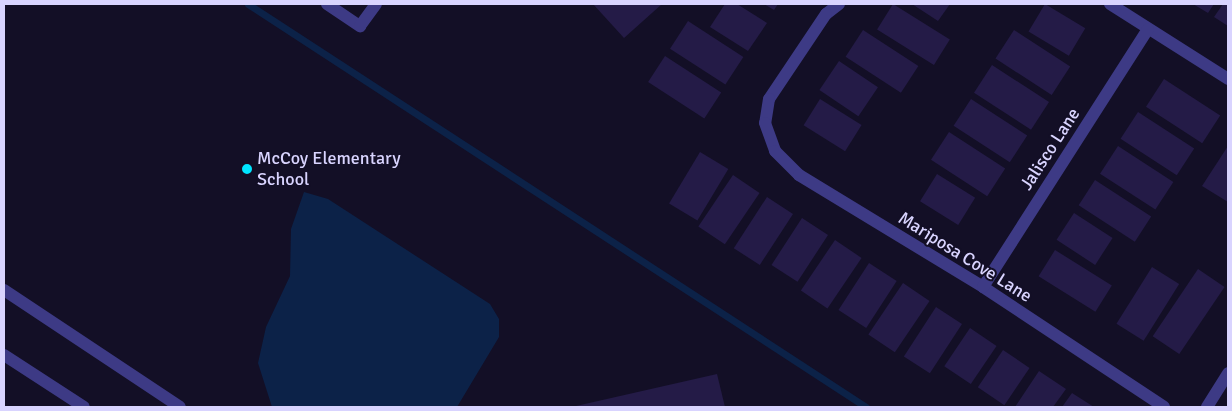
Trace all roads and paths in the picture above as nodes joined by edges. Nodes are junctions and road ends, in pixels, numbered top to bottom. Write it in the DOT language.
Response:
graph roads {
  1 [pos="328,4"];
  2 [pos="376,4"];
  3 [pos="838,4"];
  4 [pos="1110,4"];
  5 [pos="1148,29"];
  6 [pos="1228,79"];
  7 [pos="983,287"];
  8 [pos="4,290"];
  9 [pos="4,355"];
  10 [pos="1228,373"];
  11 [pos="84,407"];
  12 [pos="180,407"];
  13 [pos="1164,407"];
  14 [pos="1206,407"];
  1 -- 2 [label="street"];
  3 -- 7 [label="street, Mariposa Cove Lane"];
  4 -- 5 [label="street"];
  5 -- 6 [label="street"];
  5 -- 7 [label="street, Jalisco Lane"];
  7 -- 13 [label="street, Mariposa Cove Lane"];
  8 -- 12 [label="street"];
  9 -- 11 [label="street"];
  10 -- 14 [label="street"];
}
